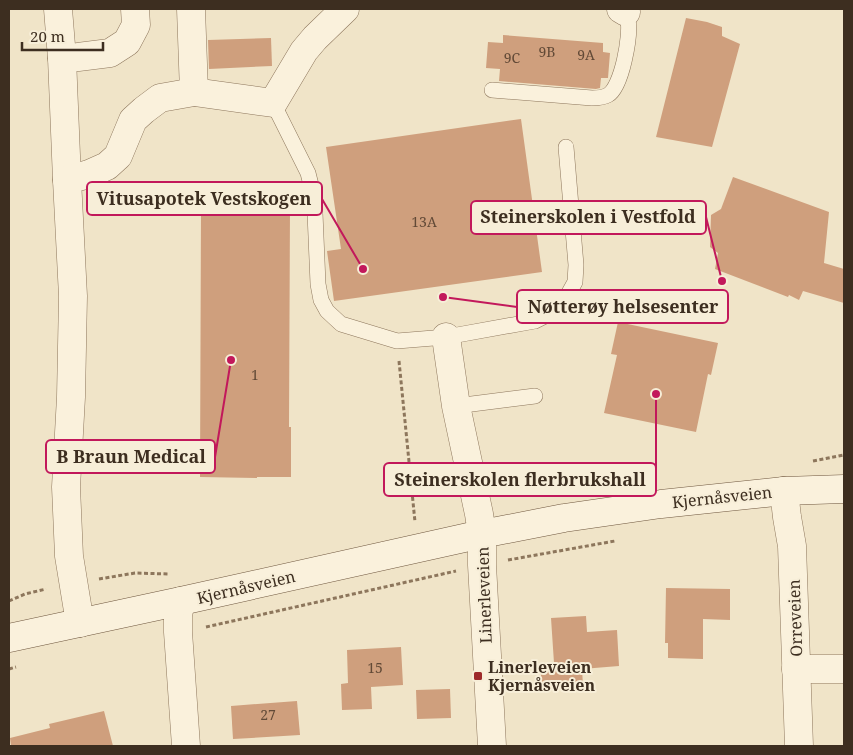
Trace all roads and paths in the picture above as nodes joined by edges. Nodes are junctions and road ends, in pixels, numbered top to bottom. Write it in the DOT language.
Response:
graph roads {
  1 [pos="58,9"];
  2 [pos="135,9"];
  3 [pos="191,9"];
  4 [pos="345,9"];
  5 [pos="623,11"];
  6 [pos="62,58"];
  7 [pos="492,90"];
  8 [pos="194,92"];
  9 [pos="272,103"];
  10 [pos="566,148"];
  11 [pos="67,180"];
  12 [pos="446,337"];
  13 [pos="397,341"];
  14 [pos="535,396"];
  15 [pos="456,406"];
  16 [pos="844,489"];
  17 [pos="784,491"];
  18 [pos="415,527"];
  19 [pos="482,534"];
  20 [pos="615,541"];
  21 [pos="482,565"];
  22 [pos="50,588"];
  23 [pos="9,600"];
  24 [pos="181,601"];
  25 [pos="80,623"];
  26 [pos="178,632"];
  27 [pos="9,638"];
  28 [pos="796,669"];
  29 [pos="844,669"];
  30 [pos="186,746"];
  31 [pos="492,746"];
  32 [pos="799,746"];
  1 -- 6 [label="street"];
  2 -- 6 [label="street"];
  3 -- 8 [label="street"];
  4 -- 9 [label="street"];
  5 -- 7 [label="lane"];
  6 -- 11 [label="street"];
  8 -- 9 [label="street"];
  8 -- 11 [label="street"];
  9 -- 13 [label="lane"];
  10 -- 12 [label="lane"];
  11 -- 25 [label="street"];
  12 -- 13 [label="lane"];
  12 -- 15 [label="street"];
  13 -- 18 [label="path"];
  14 -- 15 [label="lane"];
  15 -- 19 [label="street"];
  16 -- 17 [label="street, Kjernåsveien"];
  17 -- 19 [label="street, Kjernåsveien"];
  17 -- 28 [label="street, Orreveien"];
  19 -- 21 [label="street, Linerleveien"];
  19 -- 24 [label="street, Kjernåsveien"];
  20 -- 21 [label="path"];
  21 -- 26 [label="path"];
  21 -- 31 [label="street, Linerleveien"];
  22 -- 23 [label="path"];
  24 -- 25 [label="street, Kjernåsveien"];
  24 -- 26 [label="street"];
  25 -- 27 [label="street, Kjernåsveien"];
  26 -- 30 [label="street"];
  28 -- 29 [label="street"];
  28 -- 32 [label="street, Orreveien"];
}
